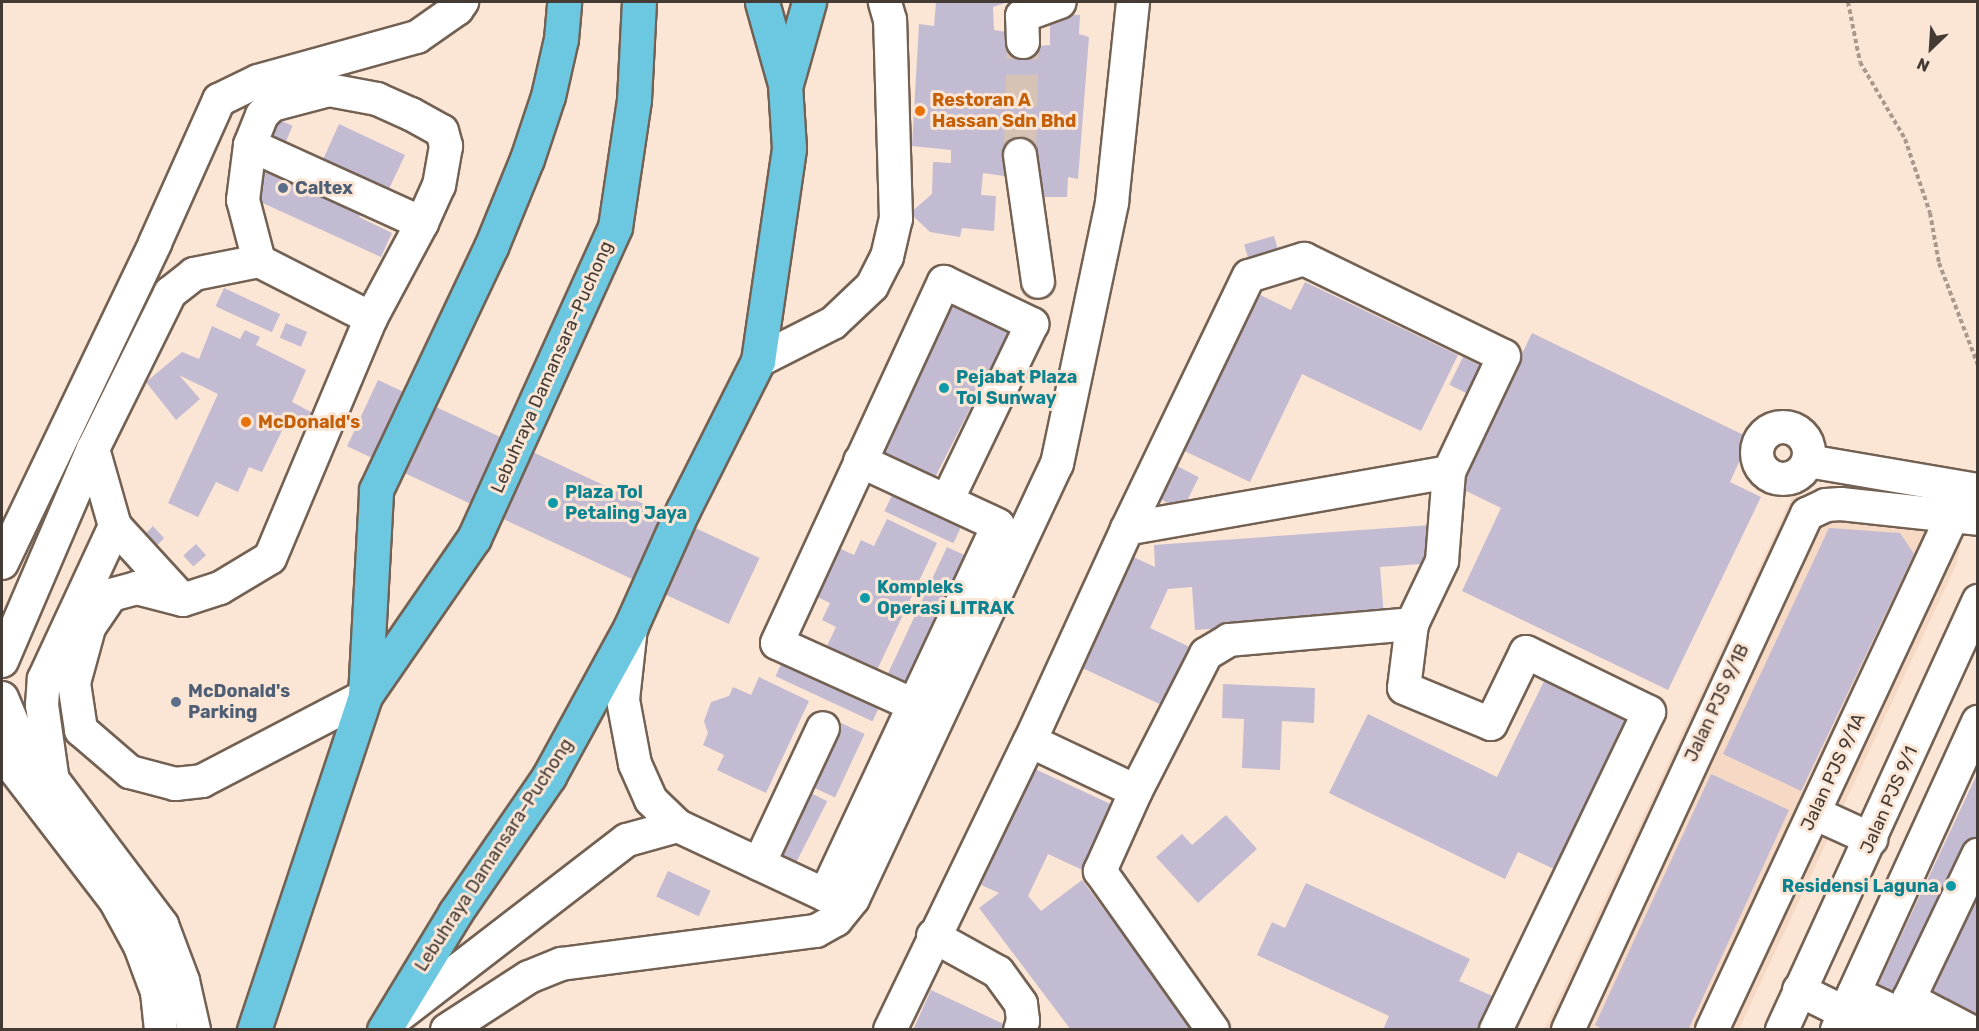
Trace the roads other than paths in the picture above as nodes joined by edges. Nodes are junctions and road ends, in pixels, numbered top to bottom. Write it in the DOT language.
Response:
graph roads {
  1 [pos="462,2"];
  2 [pos="564,2"];
  3 [pos="639,2"];
  4 [pos="762,2"];
  5 [pos="808,2"];
  6 [pos="1060,2"];
  7 [pos="1133,2"];
  8 [pos="892,8"];
  9 [pos="1023,42"];
  10 [pos="349,59"];
  11 [pos="785,84"];
  12 [pos="329,90"];
  13 [pos="250,145"];
  14 [pos="1020,155"];
  15 [pos="422,223"];
  16 [pos="259,261"];
  17 [pos="1038,282"];
  18 [pos="371,318"];
  19 [pos="758,361"];
  20 [pos="93,449"];
  21 [pos="860,461"];
  22 [pos="1808,461"];
  23 [pos="1449,472"];
  24 [pos="1977,490"];
  25 [pos="947,501"];
  26 [pos="1965,517"];
  27 [pos="115,526"];
  28 [pos="1126,529"];
  29 [pos="2,563"];
  30 [pos="183,600"];
  31 [pos="1977,601"];
  32 [pos="1412,624"];
  33 [pos="631,626"];
  34 [pos="2,661"];
  35 [pos="364,696"];
  36 [pos="2,698"];
  37 [pos="914,705"];
  38 [pos="1977,722"];
  39 [pos="823,728"];
  40 [pos="1030,741"];
  41 [pos="2,753"];
  42 [pos="53,779"];
  43 [pos="1136,790"];
  44 [pos="1814,813"];
  45 [pos="678,826"];
  46 [pos="1871,839"];
  47 [pos="1977,855"];
  48 [pos="759,864"];
  49 [pos="933,936"];
  50 [pos="1799,990"];
  51 [pos="1845,1011"];
  52 [pos="386,1027"];
  53 [pos="1790,1027"];
  54 [pos="161,1029"];
  55 [pos="194,1029"];
  56 [pos="254,1029"];
  57 [pos="447,1029"];
  58 [pos="890,1029"];
  59 [pos="1020,1029"];
  60 [pos="1213,1029"];
  61 [pos="1496,1029"];
  62 [pos="1568,1029"];
  63 [pos="1712,1029"];
  64 [pos="1880,1029"];
  65 [pos="1932,1029"];
  66 [pos="1968,1029"];
  1 -- 10 [label="street"];
  2 -- 35 [label="highway, Lebuhraya Damansara–Puchong"];
  3 -- 35 [label="highway, Lebuhraya Damansara–Puchong"];
  4 -- 11 [label="highway, Lebuhraya Damansara–Puchong"];
  5 -- 11 [label="highway"];
  6 -- 9 [label="street"];
  7 -- 57 [label="street"];
  8 -- 19 [label="street"];
  10 -- 12 [label="street"];
  10 -- 29 [label="street"];
  11 -- 19 [label="highway, Lebuhraya Damansara–Puchong"];
  12 -- 13 [label="street"];
  12 -- 15 [label="street"];
  13 -- 15 [label="street"];
  13 -- 16 [label="street"];
  14 -- 17 [label="street"];
  15 -- 18 [label="street"];
  16 -- 18 [label="street"];
  16 -- 20 [label="street"];
  18 -- 30 [label="street"];
  19 -- 33 [label="highway, Lebuhraya Damansara–Puchong"];
  20 -- 27 [label="street"];
  20 -- 34 [label="street"];
  21 -- 25 [label="street"];
  21 -- 25 [label="street"];
  21 -- 37 [label="street"];
  22 -- 24 [label="street"];
  23 -- 28 [label="street"];
  23 -- 28 [label="street"];
  23 -- 32 [label="street"];
  25 -- 37 [label="street"];
  26 -- 44 [label="street, Jalan PJS 9/1A"];
  26 -- 62 [label="street, Jalan PJS 9/1B"];
  27 -- 30 [label="street"];
  27 -- 42 [label="street"];
  28 -- 40 [label="street"];
  30 -- 35 [label="street"];
  31 -- 46 [label="street, Jalan PJS 9/1"];
  32 -- 43 [label="street"];
  32 -- 61 [label="street"];
  33 -- 45 [label="street"];
  33 -- 52 [label="highway, Lebuhraya Damansara–Puchong"];
  35 -- 56 [label="highway, Lebuhraya Damansara–Puchong"];
  36 -- 42 [label="street"];
  37 -- 48 [label="street"];
  38 -- 51 [label="street"];
  39 -- 48 [label="street"];
  40 -- 43 [label="street"];
  40 -- 49 [label="street"];
  41 -- 54 [label="street"];
  42 -- 55 [label="street"];
  43 -- 60 [label="street"];
  44 -- 46 [label="street"];
  44 -- 63 [label="street, Jalan PJS 9/1A"];
  45 -- 48 [label="street"];
  45 -- 52 [label="street"];
  46 -- 50 [label="street, Jalan PJS 9/1"];
  47 -- 66 [label="street"];
  49 -- 58 [label="street"];
  49 -- 59 [label="street"];
  50 -- 51 [label="street"];
  50 -- 53 [label="street, Jalan PJS 9/1"];
  51 -- 64 [label="street"];
  51 -- 65 [label="street"];
}
